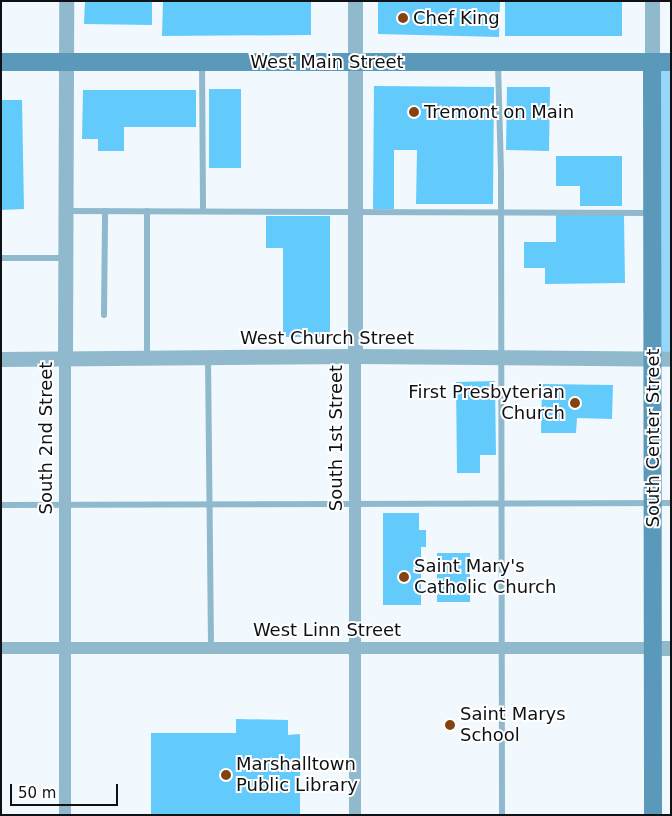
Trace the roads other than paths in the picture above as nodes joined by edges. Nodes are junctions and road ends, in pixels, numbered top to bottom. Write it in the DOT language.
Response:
graph roads {
  1 [pos="66,1"];
  2 [pos="355,1"];
  3 [pos="652,1"];
  4 [pos="1,62"];
  5 [pos="65,62"];
  6 [pos="202,62"];
  7 [pos="355,62"];
  8 [pos="498,62"];
  9 [pos="652,62"];
  10 [pos="671,62"];
  11 [pos="65,211"];
  12 [pos="105,211"];
  13 [pos="147,211"];
  14 [pos="203,211"];
  15 [pos="355,212"];
  16 [pos="501,212"];
  17 [pos="652,212"];
  18 [pos="1,258"];
  19 [pos="65,258"];
  20 [pos="104,315"];
  21 [pos="355,356"];
  22 [pos="147,357"];
  23 [pos="208,357"];
  24 [pos="65,358"];
  25 [pos="502,358"];
  26 [pos="1,359"];
  27 [pos="652,359"];
  28 [pos="671,359"];
  29 [pos="355,503"];
  30 [pos="502,503"];
  31 [pos="653,503"];
  32 [pos="671,503"];
  33 [pos="210,504"];
  34 [pos="1,505"];
  35 [pos="65,506"];
  36 [pos="1,648"];
  37 [pos="65,648"];
  38 [pos="211,648"];
  39 [pos="355,648"];
  40 [pos="501,648"];
  41 [pos="653,648"];
  42 [pos="671,648"];
  43 [pos="65,815"];
  44 [pos="355,815"];
  45 [pos="502,815"];
  46 [pos="653,815"];
  1 -- 5 [label="street, South 2nd Street"];
  2 -- 7 [label="street, South 1st Street"];
  3 -- 9 [label="street"];
  4 -- 5 [label="main road, West Main Street"];
  5 -- 6 [label="main road, West Main Street"];
  5 -- 11 [label="street, South 2nd Street"];
  6 -- 7 [label="main road, West Main Street"];
  6 -- 14 [label="lane"];
  7 -- 8 [label="main road, West Main Street"];
  7 -- 15 [label="street, South 1st Street"];
  8 -- 9 [label="main road, West Main Street"];
  8 -- 16 [label="lane"];
  9 -- 10 [label="main road, West Main Street"];
  9 -- 17 [label="main road, South Center Street"];
  11 -- 12 [label="lane"];
  11 -- 19 [label="street, South 2nd Street"];
  12 -- 13 [label="lane"];
  12 -- 20 [label="lane"];
  13 -- 14 [label="lane"];
  13 -- 22 [label="lane"];
  14 -- 15 [label="lane"];
  15 -- 16 [label="lane"];
  15 -- 21 [label="street, South 1st Street"];
  16 -- 17 [label="lane"];
  16 -- 25 [label="lane"];
  17 -- 27 [label="main road, South Center Street"];
  18 -- 19 [label="lane"];
  19 -- 24 [label="street, South 2nd Street"];
  21 -- 23 [label="street, West Church Street"];
  21 -- 25 [label="street, West Church Street"];
  21 -- 29 [label="street, South 1st Street"];
  22 -- 23 [label="street, West Church Street"];
  22 -- 24 [label="street, West Church Street"];
  23 -- 33 [label="lane"];
  24 -- 26 [label="street, West Church Street"];
  24 -- 35 [label="street, South 2nd Street"];
  25 -- 27 [label="street, West Church Street"];
  25 -- 30 [label="lane"];
  27 -- 28 [label="street, West Church Street"];
  27 -- 31 [label="main road, South Center Street"];
  29 -- 30 [label="lane"];
  29 -- 33 [label="lane"];
  29 -- 39 [label="street, South 1st Street"];
  30 -- 31 [label="lane"];
  30 -- 40 [label="lane"];
  31 -- 32 [label="lane"];
  31 -- 41 [label="main road, South Center Street"];
  33 -- 35 [label="lane"];
  33 -- 38 [label="lane"];
  34 -- 35 [label="lane"];
  35 -- 37 [label="street, South 2nd Street"];
  36 -- 37 [label="street, West Linn Street"];
  37 -- 38 [label="street, West Linn Street"];
  37 -- 43 [label="street, South 2nd Street"];
  38 -- 39 [label="street, West Linn Street"];
  39 -- 40 [label="street, West Linn Street"];
  39 -- 44 [label="street, South 1st Street"];
  40 -- 41 [label="street, West Linn Street"];
  40 -- 45 [label="lane"];
  41 -- 42 [label="street"];
  41 -- 46 [label="main road, South Center Street"];
}
